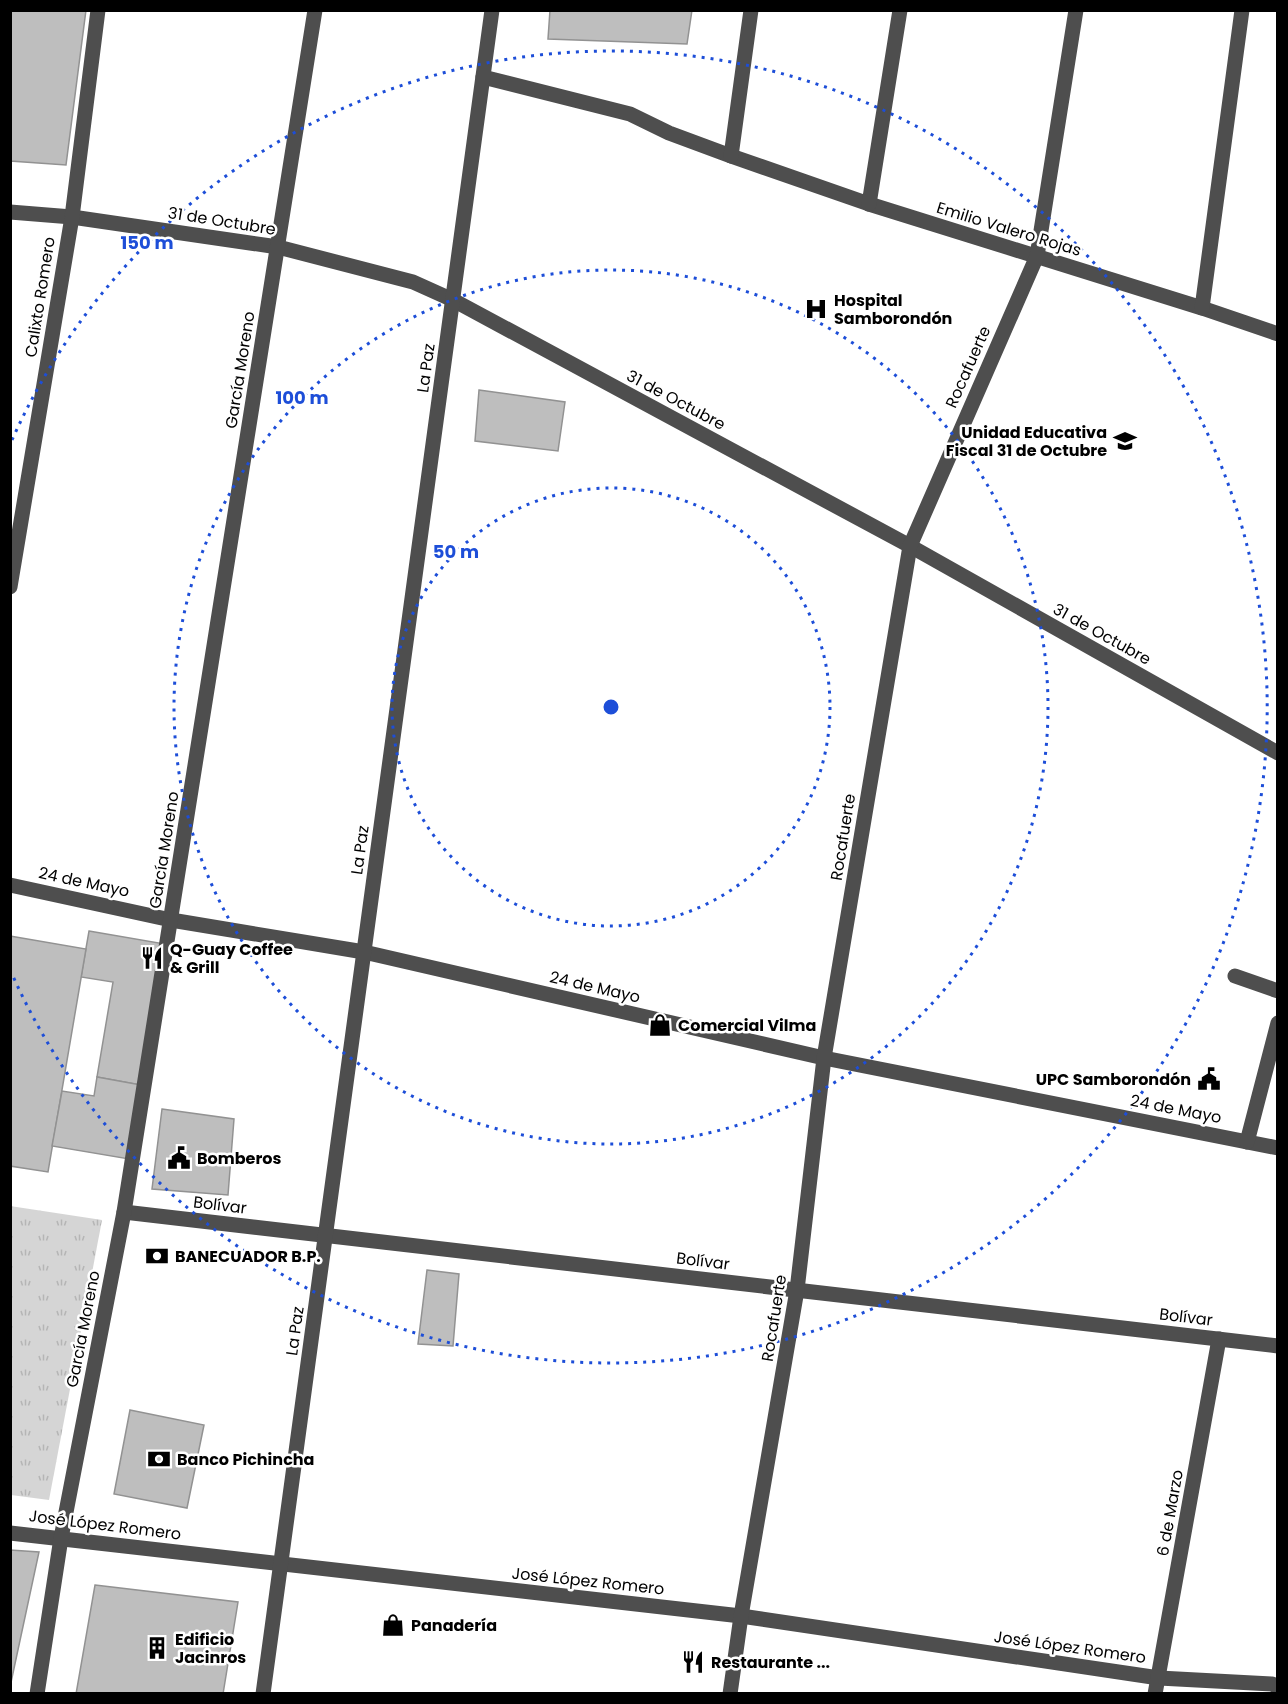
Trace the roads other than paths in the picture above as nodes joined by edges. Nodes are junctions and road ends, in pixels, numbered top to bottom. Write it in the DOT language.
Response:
graph roads {
  1 [pos="98,10"];
  2 [pos="315,10"];
  3 [pos="492,10"];
  4 [pos="751,10"];
  5 [pos="900,10"];
  6 [pos="1076,10"];
  7 [pos="1242,10"];
  8 [pos="483,77"];
  9 [pos="731,156"];
  10 [pos="869,204"];
  11 [pos="10,212"];
  12 [pos="72,217"];
  13 [pos="278,247"];
  14 [pos="1037,256"];
  15 [pos="453,300"];
  16 [pos="1203,308"];
  17 [pos="1278,334"];
  18 [pos="910,546"];
  19 [pos="10,587"];
  20 [pos="1278,753"];
  21 [pos="10,885"];
  22 [pos="171,920"];
  23 [pos="364,952"];
  24 [pos="1235,976"];
  25 [pos="1278,991"];
  26 [pos="1278,1023"];
  27 [pos="824,1058"];
  28 [pos="1247,1142"];
  29 [pos="1278,1148"];
  30 [pos="124,1212"];
  31 [pos="326,1236"];
  32 [pos="797,1290"];
  33 [pos="1219,1339"];
  34 [pos="1278,1346"];
  35 [pos="10,1533"];
  36 [pos="61,1538"];
  37 [pos="281,1564"];
  38 [pos="741,1616"];
  39 [pos="1276,1684"];
  40 [pos="1157,1686"];
  41 [pos="37,1694"];
  42 [pos="263,1694"];
  43 [pos="730,1694"];
  1 -- 12 [label="street, Calixto Romero"];
  2 -- 13 [label="street, García Moreno"];
  3 -- 8 [label="street, La Paz"];
  4 -- 9 [label="street"];
  5 -- 10 [label="street"];
  6 -- 14 [label="street, Rocafuerte"];
  7 -- 16 [label="street"];
  8 -- 9 [label="street, Emilio Valero Rojas"];
  8 -- 15 [label="street, La Paz"];
  9 -- 10 [label="street, Emilio Valero Rojas"];
  10 -- 14 [label="street, Emilio Valero Rojas"];
  11 -- 12 [label="street, 31 de Octubre"];
  12 -- 13 [label="street, 31 de Octubre"];
  12 -- 19 [label="street, Calixto Romero"];
  13 -- 15 [label="street, 31 de Octubre"];
  13 -- 22 [label="street, García Moreno"];
  14 -- 16 [label="street, Emilio Valero Rojas"];
  14 -- 18 [label="street, Rocafuerte"];
  15 -- 18 [label="street, 31 de Octubre"];
  15 -- 23 [label="street, La Paz"];
  16 -- 17 [label="street, Emilio Valero Rojas"];
  18 -- 20 [label="street, 31 de Octubre"];
  18 -- 27 [label="street, Rocafuerte"];
  21 -- 22 [label="street, 24 de Mayo"];
  22 -- 23 [label="street, 24 de Mayo"];
  22 -- 30 [label="street, García Moreno"];
  23 -- 27 [label="street, 24 de Mayo"];
  23 -- 31 [label="street, La Paz"];
  24 -- 25 [label="street"];
  26 -- 28 [label="street"];
  27 -- 28 [label="street, 24 de Mayo"];
  27 -- 32 [label="street, Rocafuerte"];
  28 -- 29 [label="street, 24 de Mayo"];
  30 -- 31 [label="street, Bolívar"];
  30 -- 36 [label="street, García Moreno"];
  31 -- 32 [label="street, Bolívar"];
  31 -- 37 [label="street, La Paz"];
  32 -- 33 [label="street, Bolívar"];
  32 -- 38 [label="street, Rocafuerte"];
  33 -- 34 [label="street, Bolívar"];
  33 -- 40 [label="street, 6 de Marzo"];
  35 -- 36 [label="street, José López Romero"];
  36 -- 37 [label="street, José López Romero"];
  36 -- 41 [label="street, García Moreno"];
  37 -- 38 [label="street, José López Romero"];
  37 -- 42 [label="street, La Paz"];
  38 -- 40 [label="street, José López Romero"];
  38 -- 43 [label="street, Rocafuerte"];
  39 -- 40 [label="street, José López Romero"];
}
